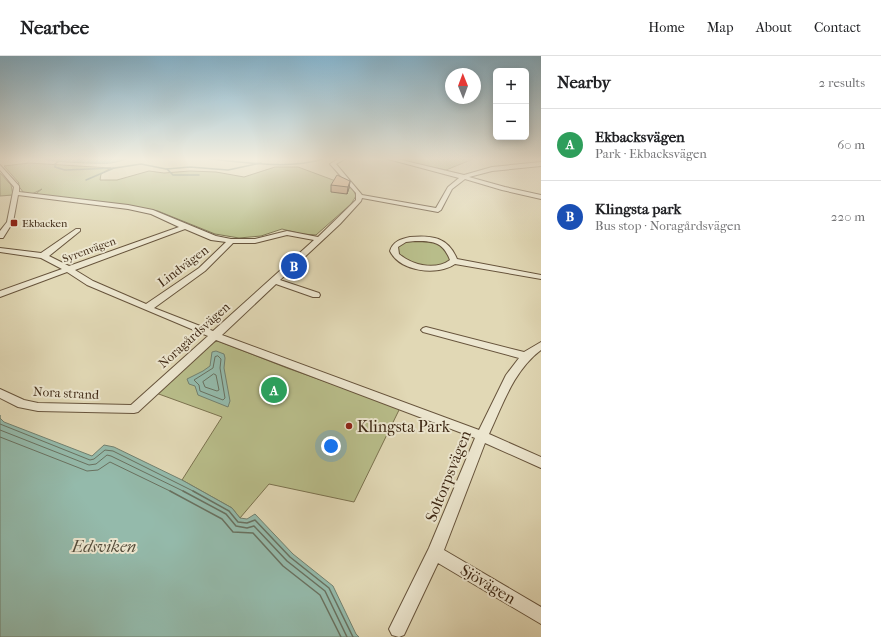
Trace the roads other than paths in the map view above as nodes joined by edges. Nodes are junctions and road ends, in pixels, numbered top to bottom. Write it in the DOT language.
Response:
graph roads {
  1 [pos="16,186"];
  2 [pos="352,186"];
  3 [pos="452,186"];
  4 [pos="495,186"];
  5 [pos="16,193"];
  6 [pos="360,196"];
  7 [pos="541,197"];
  8 [pos="185,227"];
  9 [pos="78,230"];
  10 [pos="0,236"];
  11 [pos="318,239"];
  12 [pos="231,242"];
  13 [pos="0,250"];
  14 [pos="43,256"];
  15 [pos="454,261"];
  16 [pos="68,269"];
  17 [pos="541,277"];
  18 [pos="274,281"];
  19 [pos="0,294"];
  20 [pos="316,295"];
  21 [pos="147,308"];
  22 [pos="426,330"];
  23 [pos="214,336"];
  24 [pos="541,345"];
  25 [pos="526,356"];
  26 [pos="0,393"];
  27 [pos="134,409"];
  28 [pos="482,436"];
  29 [pos="541,464"];
  30 [pos="435,552"];
  31 [pos="541,616"];
  32 [pos="398,630"];
  1 -- 5 [label="street"];
  2 -- 6 [label="street"];
  3 -- 6 [label="street"];
  4 -- 7 [label="street"];
  5 -- 8 [label="street"];
  5 -- 10 [label="street"];
  6 -- 11 [label="street, Noragårdsvägen"];
  8 -- 12 [label="street"];
  8 -- 16 [label="street, Syrenvägen"];
  9 -- 14 [label="street"];
  11 -- 12 [label="street"];
  11 -- 18 [label="street, Noragårdsvägen"];
  12 -- 21 [label="street, Lindvägen"];
  13 -- 14 [label="street"];
  14 -- 16 [label="street"];
  15 -- 15 [label="street"];
  15 -- 17 [label="street"];
  16 -- 19 [label="street, Syrenvägen"];
  16 -- 21 [label="street"];
  18 -- 20 [label="street"];
  18 -- 23 [label="street, Noragårdsvägen"];
  21 -- 23 [label="street"];
  22 -- 25 [label="street"];
  23 -- 27 [label="street, Noragårdsvägen"];
  23 -- 28 [label="street"];
  24 -- 25 [label="street, Soltorpsvägen"];
  25 -- 28 [label="street, Soltorpsvägen"];
  26 -- 27 [label="street, Nora strand"];
  28 -- 29 [label="street"];
  28 -- 30 [label="street, Soltorpsvägen"];
  30 -- 31 [label="street, Sjövägen"];
  30 -- 32 [label="street, Soltorpsvägen"];
}
